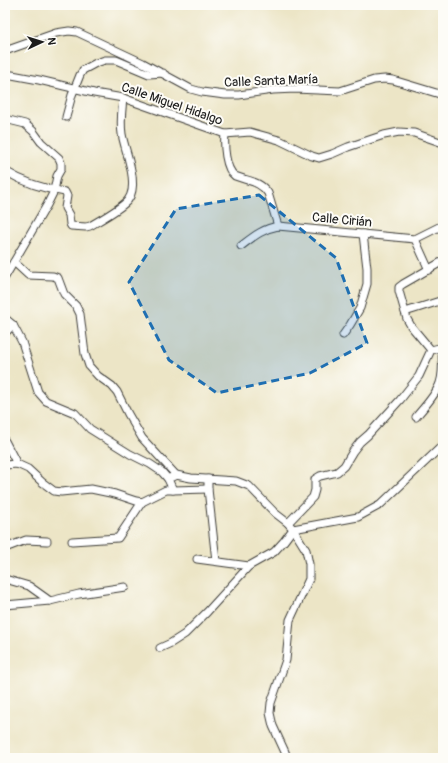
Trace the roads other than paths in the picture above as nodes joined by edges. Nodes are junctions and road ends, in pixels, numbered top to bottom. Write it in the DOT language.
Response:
graph roads {
  1 [pos="5,51"];
  2 [pos="163,74"];
  3 [pos="5,75"];
  4 [pos="75,88"];
  5 [pos="443,95"];
  6 [pos="123,98"];
  7 [pos="66,117"];
  8 [pos="5,119"];
  9 [pos="225,134"];
  10 [pos="443,143"];
  11 [pos="5,171"];
  12 [pos="54,191"];
  13 [pos="443,225"];
  14 [pos="278,226"];
  15 [pos="363,234"];
  16 [pos="415,239"];
  17 [pos="241,246"];
  18 [pos="443,261"];
  19 [pos="14,262"];
  20 [pos="429,270"];
  21 [pos="5,277"];
  22 [pos="443,300"];
  23 [pos="405,312"];
  24 [pos="5,319"];
  25 [pos="13,325"];
  26 [pos="5,334"];
  27 [pos="343,335"];
  28 [pos="443,347"];
  29 [pos="431,350"];
  30 [pos="416,418"];
  31 [pos="5,440"];
  32 [pos="443,445"];
  33 [pos="17,464"];
  34 [pos="5,465"];
  35 [pos="176,474"];
  36 [pos="208,479"];
  37 [pos="168,480"];
  38 [pos="208,489"];
  39 [pos="173,490"];
  40 [pos="142,502"];
  41 [pos="290,526"];
  42 [pos="47,541"];
  43 [pos="72,541"];
  44 [pos="5,548"];
  45 [pos="197,559"];
  46 [pos="216,561"];
  47 [pos="249,566"];
  48 [pos="5,579"];
  49 [pos="125,587"];
  50 [pos="50,601"];
  51 [pos="5,605"];
  52 [pos="160,648"];
  53 [pos="287,758"];
  1 -- 2 [label="street"];
  2 -- 4 [label="street, Calle Santa María"];
  2 -- 5 [label="street, Calle Santa María"];
  3 -- 4 [label="street, Calle Miguel Hidalgo"];
  4 -- 6 [label="street, Calle Miguel Hidalgo"];
  4 -- 7 [label="street, Calle Santa María"];
  6 -- 9 [label="street, Calle Miguel Hidalgo"];
  6 -- 12 [label="street"];
  8 -- 12 [label="street"];
  9 -- 10 [label="street, Calle Miguel Hidalgo"];
  9 -- 14 [label="street"];
  11 -- 12 [label="street"];
  12 -- 19 [label="street"];
  13 -- 16 [label="street"];
  14 -- 15 [label="street, Calle Cirián"];
  14 -- 17 [label="street, Calle Cirián"];
  15 -- 16 [label="street, Calle Cirián"];
  15 -- 27 [label="street"];
  16 -- 20 [label="street"];
  18 -- 20 [label="street"];
  19 -- 21 [label="street"];
  19 -- 35 [label="street"];
  20 -- 23 [label="street"];
  22 -- 23 [label="street"];
  23 -- 29 [label="street"];
  24 -- 25 [label="street"];
  25 -- 26 [label="street"];
  25 -- 37 [label="street"];
  28 -- 29 [label="street"];
  28 -- 30 [label="street"];
  29 -- 41 [label="street"];
  31 -- 33 [label="street"];
  32 -- 41 [label="street"];
  33 -- 34 [label="street"];
  33 -- 40 [label="street"];
  35 -- 36 [label="street"];
  35 -- 37 [label="street"];
  36 -- 38 [label="street"];
  36 -- 41 [label="street"];
  37 -- 39 [label="street"];
  38 -- 39 [label="street"];
  38 -- 46 [label="street"];
  39 -- 40 [label="street"];
  40 -- 43 [label="street"];
  41 -- 47 [label="street"];
  41 -- 53 [label="street"];
  42 -- 44 [label="street"];
  45 -- 46 [label="street"];
  46 -- 47 [label="street"];
  47 -- 52 [label="street"];
  48 -- 50 [label="street"];
  49 -- 50 [label="street"];
  50 -- 51 [label="street"];
}
